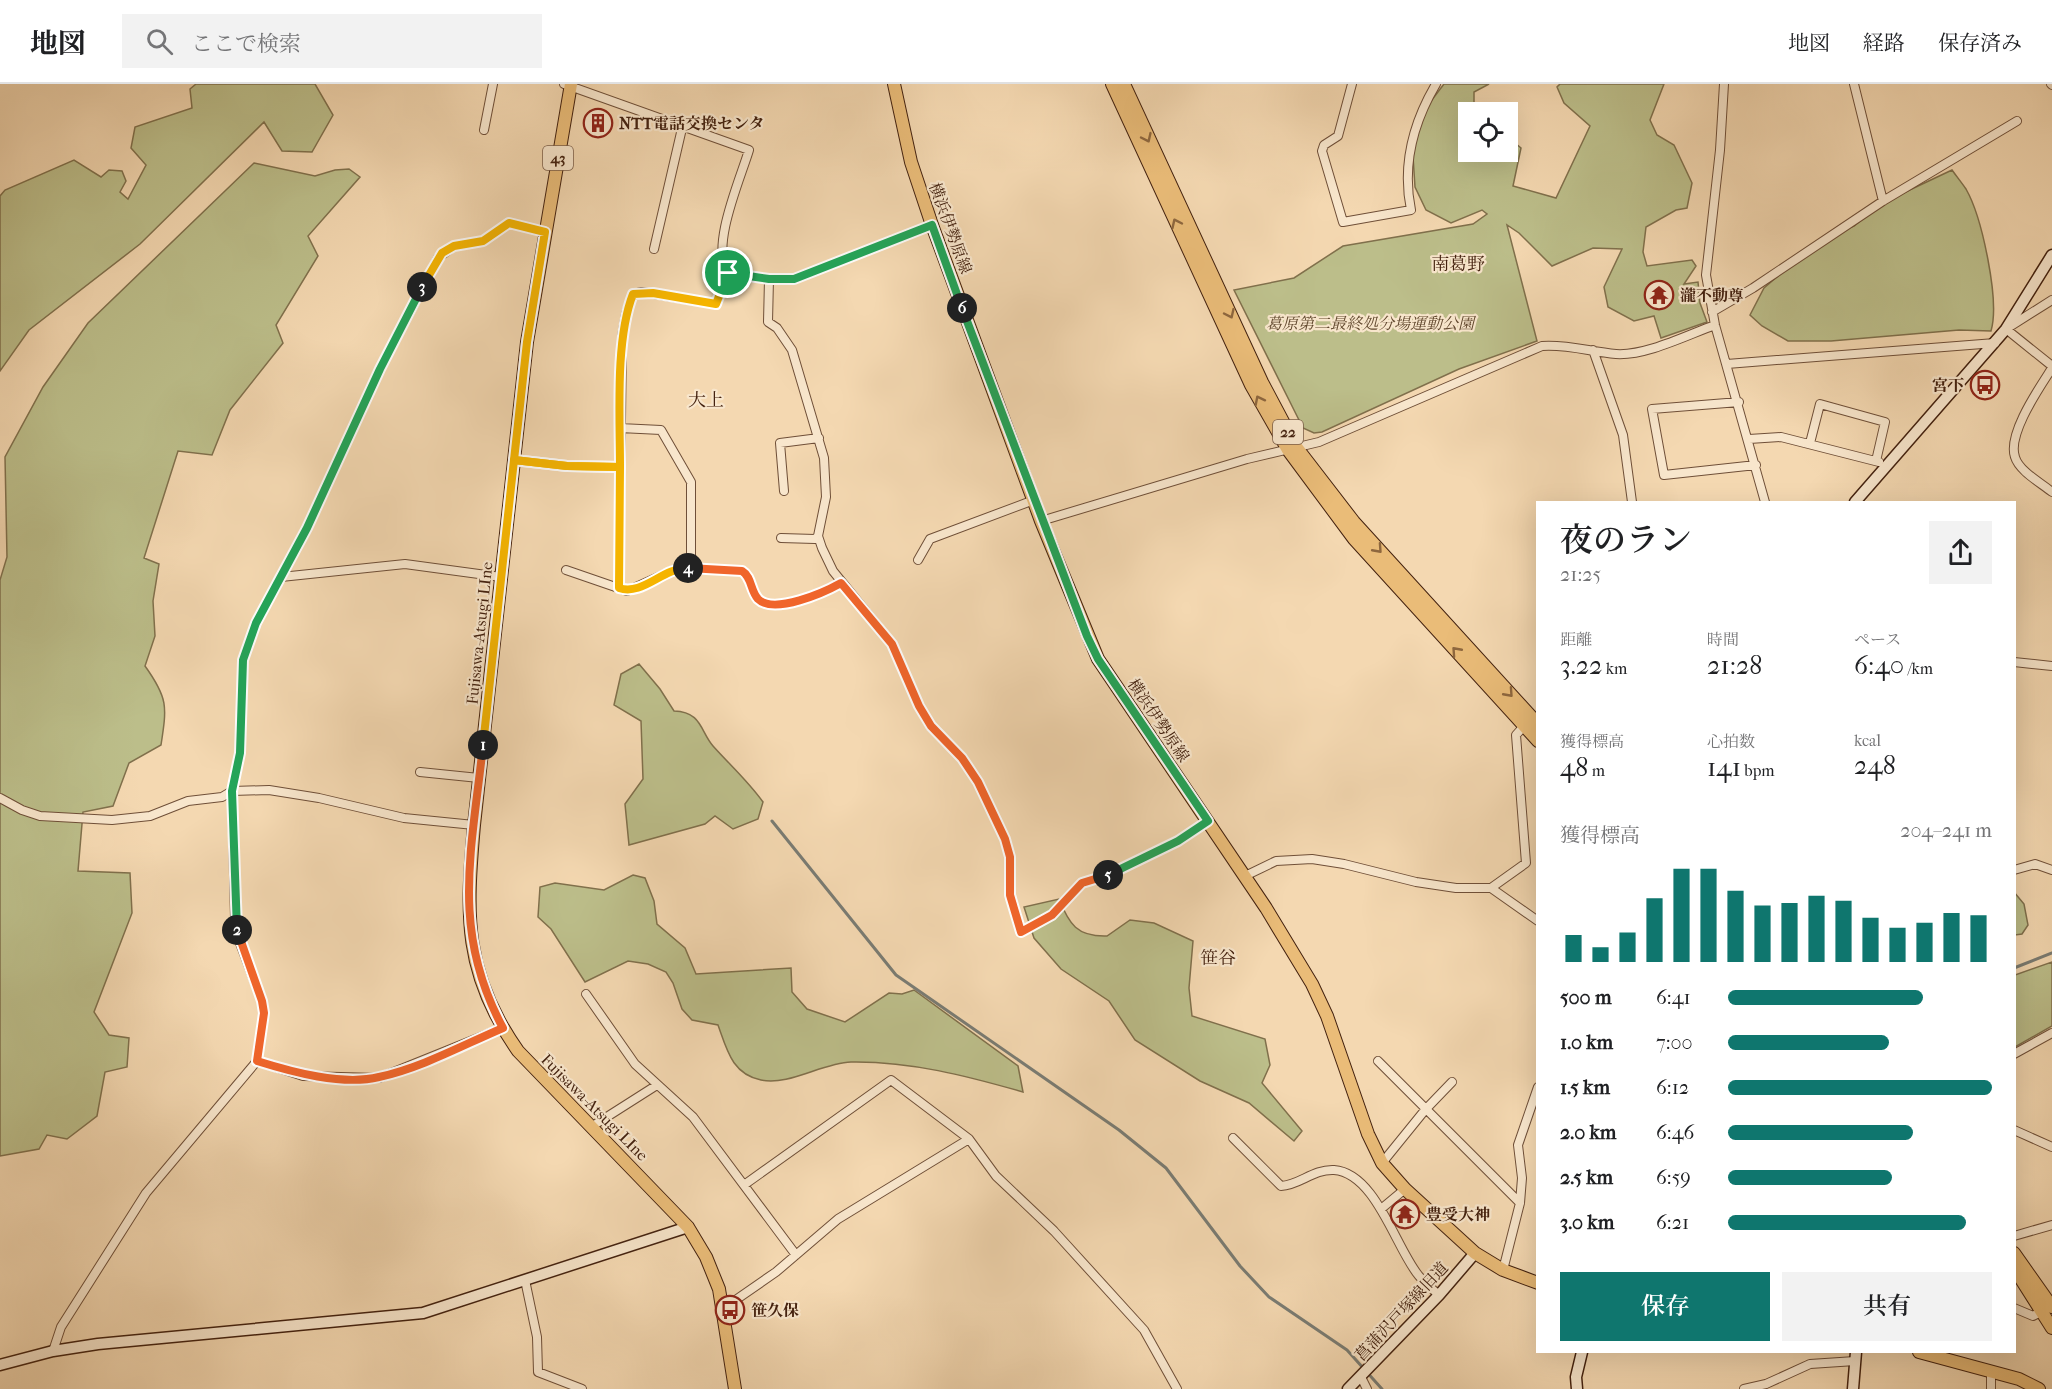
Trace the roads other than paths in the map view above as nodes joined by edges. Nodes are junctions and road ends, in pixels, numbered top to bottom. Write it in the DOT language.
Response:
graph roads {
  1 [pos="493,84"];
  2 [pos="894,84"];
  3 [pos="1112,84"];
  4 [pos="1124,84"];
  5 [pos="1352,84"];
  6 [pos="1436,84"];
  7 [pos="1724,84"];
  8 [pos="1854,84"];
  9 [pos="568,85"];
  10 [pos="2018,121"];
  11 [pos="683,124"];
  12 [pos="484,130"];
  13 [pos="1883,201"];
  14 [pos="932,225"];
  15 [pos="545,232"];
  16 [pos="654,249"];
  17 [pos="2052,255"];
  18 [pos="728,273"];
  19 [pos="769,279"];
  20 [pos="2052,300"];
  21 [pos="1712,312"];
  22 [pos="1715,325"];
  23 [pos="2007,329"];
  24 [pos="1995,343"];
  25 [pos="1593,350"];
  26 [pos="1727,364"];
  27 [pos="2052,367"];
  28 [pos="1739,402"];
  29 [pos="620,428"];
  30 [pos="819,438"];
  31 [pos="1749,439"];
  32 [pos="1810,443"];
  33 [pos="1293,449"];
  34 [pos="514,460"];
  35 [pos="1876,461"];
  36 [pos="1756,465"];
  37 [pos="1889,465"];
  38 [pos="620,467"];
  39 [pos="784,491"];
  40 [pos="2052,492"];
  41 [pos="1034,500"];
  42 [pos="1632,501"];
  43 [pos="1765,501"];
  44 [pos="1856,501"];
  45 [pos="1041,520"];
  46 [pos="818,536"];
  47 [pos="782,538"];
  48 [pos="918,560"];
  49 [pos="691,568"];
  50 [pos="566,570"];
  51 [pos="281,577"];
  52 [pos="501,577"];
  53 [pos="841,583"];
  54 [pos="619,588"];
  55 [pos="2016,662"];
  56 [pos="2052,666"];
  57 [pos="1536,722"];
  58 [pos="1524,726"];
  59 [pos="1536,739"];
  60 [pos="420,772"];
  61 [pos="479,778"];
  62 [pos="232,791"];
  63 [pos="0,798"];
  64 [pos="1208,821"];
  65 [pos="474,825"];
  66 [pos="2016,869"];
  67 [pos="2052,870"];
  68 [pos="1245,876"];
  69 [pos="1491,888"];
  70 [pos="1536,920"];
  71 [pos="586,994"];
  72 [pos="503,1028"];
  73 [pos="2052,1033"];
  74 [pos="2016,1053"];
  75 [pos="257,1061"];
  76 [pos="1378,1061"];
  77 [pos="1452,1082"];
  78 [pos="657,1085"];
  79 [pos="1536,1093"];
  80 [pos="1425,1110"];
  81 [pos="591,1127"];
  82 [pos="2016,1131"];
  83 [pos="1233,1138"];
  84 [pos="969,1139"];
  85 [pos="2052,1147"];
  86 [pos="1382,1163"];
  87 [pos="744,1185"];
  88 [pos="1405,1189"];
  89 [pos="1520,1203"];
  90 [pos="1380,1209"];
  91 [pos="2052,1225"];
  92 [pos="688,1227"];
  93 [pos="2016,1235"];
  94 [pos="1475,1252"];
  95 [pos="796,1255"];
  96 [pos="2016,1256"];
  97 [pos="1503,1270"];
  98 [pos="2016,1270"];
  99 [pos="525,1280"];
  100 [pos="1536,1282"];
  101 [pos="1439,1295"];
  102 [pos="724,1308"];
  103 [pos="2016,1309"];
  104 [pos="2048,1309"];
  105 [pos="2052,1328"];
  106 [pos="53,1351"];
  107 [pos="1582,1353"];
  108 [pos="1923,1353"];
  109 [pos="1856,1356"];
  110 [pos="0,1365"];
  111 [pos="1991,1370"];
  112 [pos="1365,1373"];
  113 [pos="582,1389"];
  114 [pos="735,1389"];
  115 [pos="1177,1389"];
  116 [pos="1348,1389"];
  117 [pos="1367,1389"];
  118 [pos="1577,1389"];
  119 [pos="1744,1389"];
  120 [pos="1853,1389"];
  121 [pos="1991,1389"];
  122 [pos="2039,1389"];
  1 -- 12 [label="street"];
  2 -- 14 [label="main road, 横浜伊勢原線"];
  33 -- 3 [label="main road, 22, one-way"];
  4 -- 33 [label="main road, 22, one-way"];
  5 -- 6 [label="street"];
  7 -- 21 [label="street"];
  8 -- 13 [label="street"];
  9 -- 11 [label="street"];
  9 -- 15 [label="main road, Fujisawa-Atsugi LIne / 43"];
  10 -- 13 [label="street"];
  11 -- 16 [label="street"];
  11 -- 18 [label="street"];
  13 -- 21 [label="street"];
  14 -- 19 [label="street"];
  14 -- 41 [label="main road, 横浜伊勢原線"];
  15 -- 34 [label="main road, Fujisawa-Atsugi LIne / 43"];
  15 -- 51 [label="street"];
  17 -- 23 [label="street"];
  18 -- 19 [label="street"];
  18 -- 29 [label="street"];
  19 -- 30 [label="street"];
  20 -- 23 [label="street"];
  21 -- 22 [label="street"];
  22 -- 25 [label="street"];
  22 -- 26 [label="street"];
  23 -- 24 [label="street"];
  23 -- 27 [label="street"];
  24 -- 26 [label="street"];
  24 -- 37 [label="street"];
  25 -- 33 [label="street"];
  25 -- 42 [label="street"];
  26 -- 28 [label="street"];
  27 -- 40 [label="street"];
  28 -- 31 [label="street"];
  28 -- 36 [label="street"];
  29 -- 38 [label="street"];
  29 -- 49 [label="street"];
  30 -- 39 [label="street"];
  30 -- 46 [label="street"];
  31 -- 32 [label="street"];
  31 -- 36 [label="street"];
  32 -- 35 [label="street"];
  32 -- 35 [label="street"];
  33 -- 45 [label="street"];
  33 -- 57 [label="main road, 22, one-way"];
  58 -- 33 [label="main road, 22, one-way"];
  34 -- 38 [label="street"];
  34 -- 52 [label="main road, Fujisawa-Atsugi LIne / 43"];
  35 -- 37 [label="street"];
  36 -- 43 [label="street"];
  37 -- 44 [label="street"];
  38 -- 54 [label="street"];
  41 -- 45 [label="main road, 横浜伊勢原線"];
  41 -- 48 [label="street"];
  45 -- 64 [label="main road, 横浜伊勢原線"];
  46 -- 47 [label="street"];
  46 -- 53 [label="street"];
  49 -- 53 [label="street"];
  49 -- 54 [label="street"];
  50 -- 54 [label="street"];
  51 -- 52 [label="street"];
  51 -- 62 [label="street"];
  52 -- 61 [label="main road, Fujisawa-Atsugi LIne / 43"];
  53 -- 64 [label="street"];
  55 -- 56 [label="street"];
  58 -- 59 [label="main road, 22"];
  58 -- 69 [label="street"];
  60 -- 61 [label="street"];
  61 -- 65 [label="main road, Fujisawa-Atsugi LIne / 43"];
  62 -- 63 [label="street"];
  62 -- 65 [label="street"];
  62 -- 75 [label="street"];
  64 -- 68 [label="main road, 横浜伊勢原線"];
  65 -- 72 [label="main road, Fujisawa-Atsugi LIne / 43"];
  66 -- 67 [label="street"];
  68 -- 69 [label="street"];
  68 -- 86 [label="main road, 横浜伊勢原線"];
  69 -- 70 [label="street"];
  71 -- 78 [label="street"];
  72 -- 75 [label="street"];
  72 -- 81 [label="main road, Fujisawa-Atsugi LIne / 43"];
  73 -- 74 [label="street"];
  75 -- 106 [label="street"];
  76 -- 80 [label="street"];
  77 -- 80 [label="street"];
  78 -- 81 [label="street"];
  78 -- 87 [label="street"];
  79 -- 89 [label="street"];
  80 -- 86 [label="street"];
  80 -- 89 [label="street"];
  81 -- 92 [label="main road, Fujisawa-Atsugi LIne / 43"];
  82 -- 85 [label="street"];
  83 -- 90 [label="street"];
  84 -- 87 [label="street"];
  84 -- 95 [label="street"];
  84 -- 115 [label="street"];
  86 -- 88 [label="main road, 横浜伊勢原線"];
  87 -- 95 [label="street"];
  88 -- 90 [label="street"];
  88 -- 94 [label="main road, 横浜伊勢原線"];
  89 -- 97 [label="street"];
  90 -- 101 [label="street"];
  91 -- 93 [label="street"];
  92 -- 99 [label="street"];
  92 -- 102 [label="main road, Fujisawa-Atsugi LIne / 43"];
  94 -- 97 [label="main road, 横浜伊勢原線"];
  94 -- 101 [label="street, 菖蒲沢戸塚線旧道"];
  95 -- 102 [label="street"];
  96 -- 104 [label="main road"];
  97 -- 100 [label="main road, 横浜伊勢原線"];
  98 -- 104 [label="main road"];
  99 -- 106 [label="street"];
  99 -- 113 [label="street"];
  101 -- 112 [label="street, 菖蒲沢戸塚線旧道"];
  102 -- 114 [label="main road, Fujisawa-Atsugi LIne / 43"];
  103 -- 104 [label="street"];
  104 -- 105 [label="main road"];
  106 -- 110 [label="street"];
  107 -- 118 [label="street"];
  108 -- 111 [label="main road"];
  109 -- 119 [label="street"];
  109 -- 120 [label="street"];
  111 -- 121 [label="street"];
  111 -- 122 [label="main road"];
  112 -- 116 [label="street, 菖蒲沢戸塚線旧道"];
  112 -- 117 [label="street"];
}
